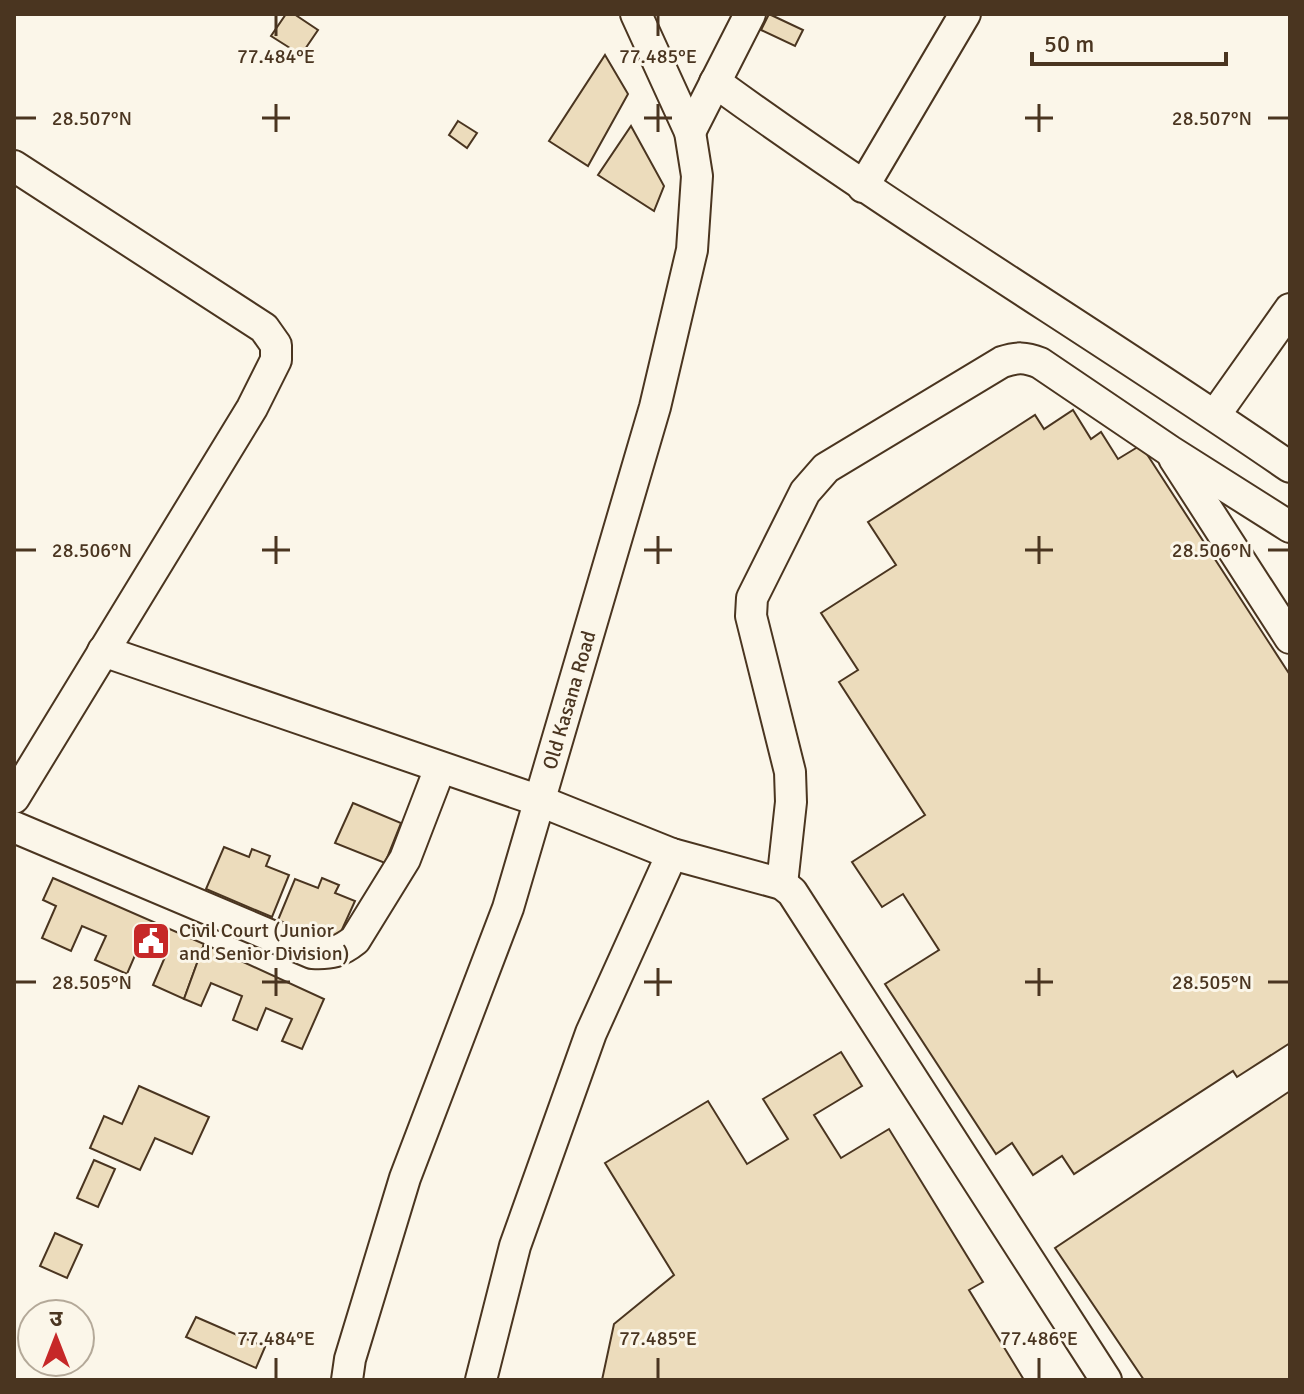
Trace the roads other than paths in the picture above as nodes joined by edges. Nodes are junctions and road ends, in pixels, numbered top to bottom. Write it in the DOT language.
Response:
graph roads {
  1 [pos="636,14"];
  2 [pos="750,14"];
  3 [pos="965,14"];
  4 [pos="715,82"];
  5 [pos="690,132"];
  6 [pos="14,166"];
  7 [pos="863,187"];
  8 [pos="1290,309"];
  9 [pos="1215,415"];
  10 [pos="1170,451"];
  11 [pos="1290,467"];
  12 [pos="1290,527"];
  13 [pos="1290,638"];
  14 [pos="103,651"];
  15 [pos="440,768"];
  16 [pos="14,798"];
  17 [pos="540,801"];
  18 [pos="14,827"];
  19 [pos="672,854"];
  20 [pos="782,884"];
  21 [pos="347,1380"];
  22 [pos="481,1380"];
  23 [pos="1106,1380"];
  1 -- 5 [label="street, Old Kasana Road"];
  2 -- 4 [label="street"];
  3 -- 7 [label="street"];
  4 -- 5 [label="street"];
  4 -- 7 [label="street"];
  5 -- 17 [label="street, Old Kasana Road"];
  6 -- 14 [label="street"];
  7 -- 9 [label="street"];
  8 -- 9 [label="street"];
  9 -- 11 [label="street"];
  10 -- 12 [label="street"];
  10 -- 13 [label="street"];
  10 -- 20 [label="street"];
  14 -- 15 [label="street"];
  14 -- 16 [label="street"];
  15 -- 17 [label="street"];
  15 -- 18 [label="street"];
  17 -- 19 [label="street"];
  17 -- 21 [label="street, Old Kasana Road"];
  19 -- 20 [label="street"];
  19 -- 22 [label="street"];
  20 -- 23 [label="street"];
}
